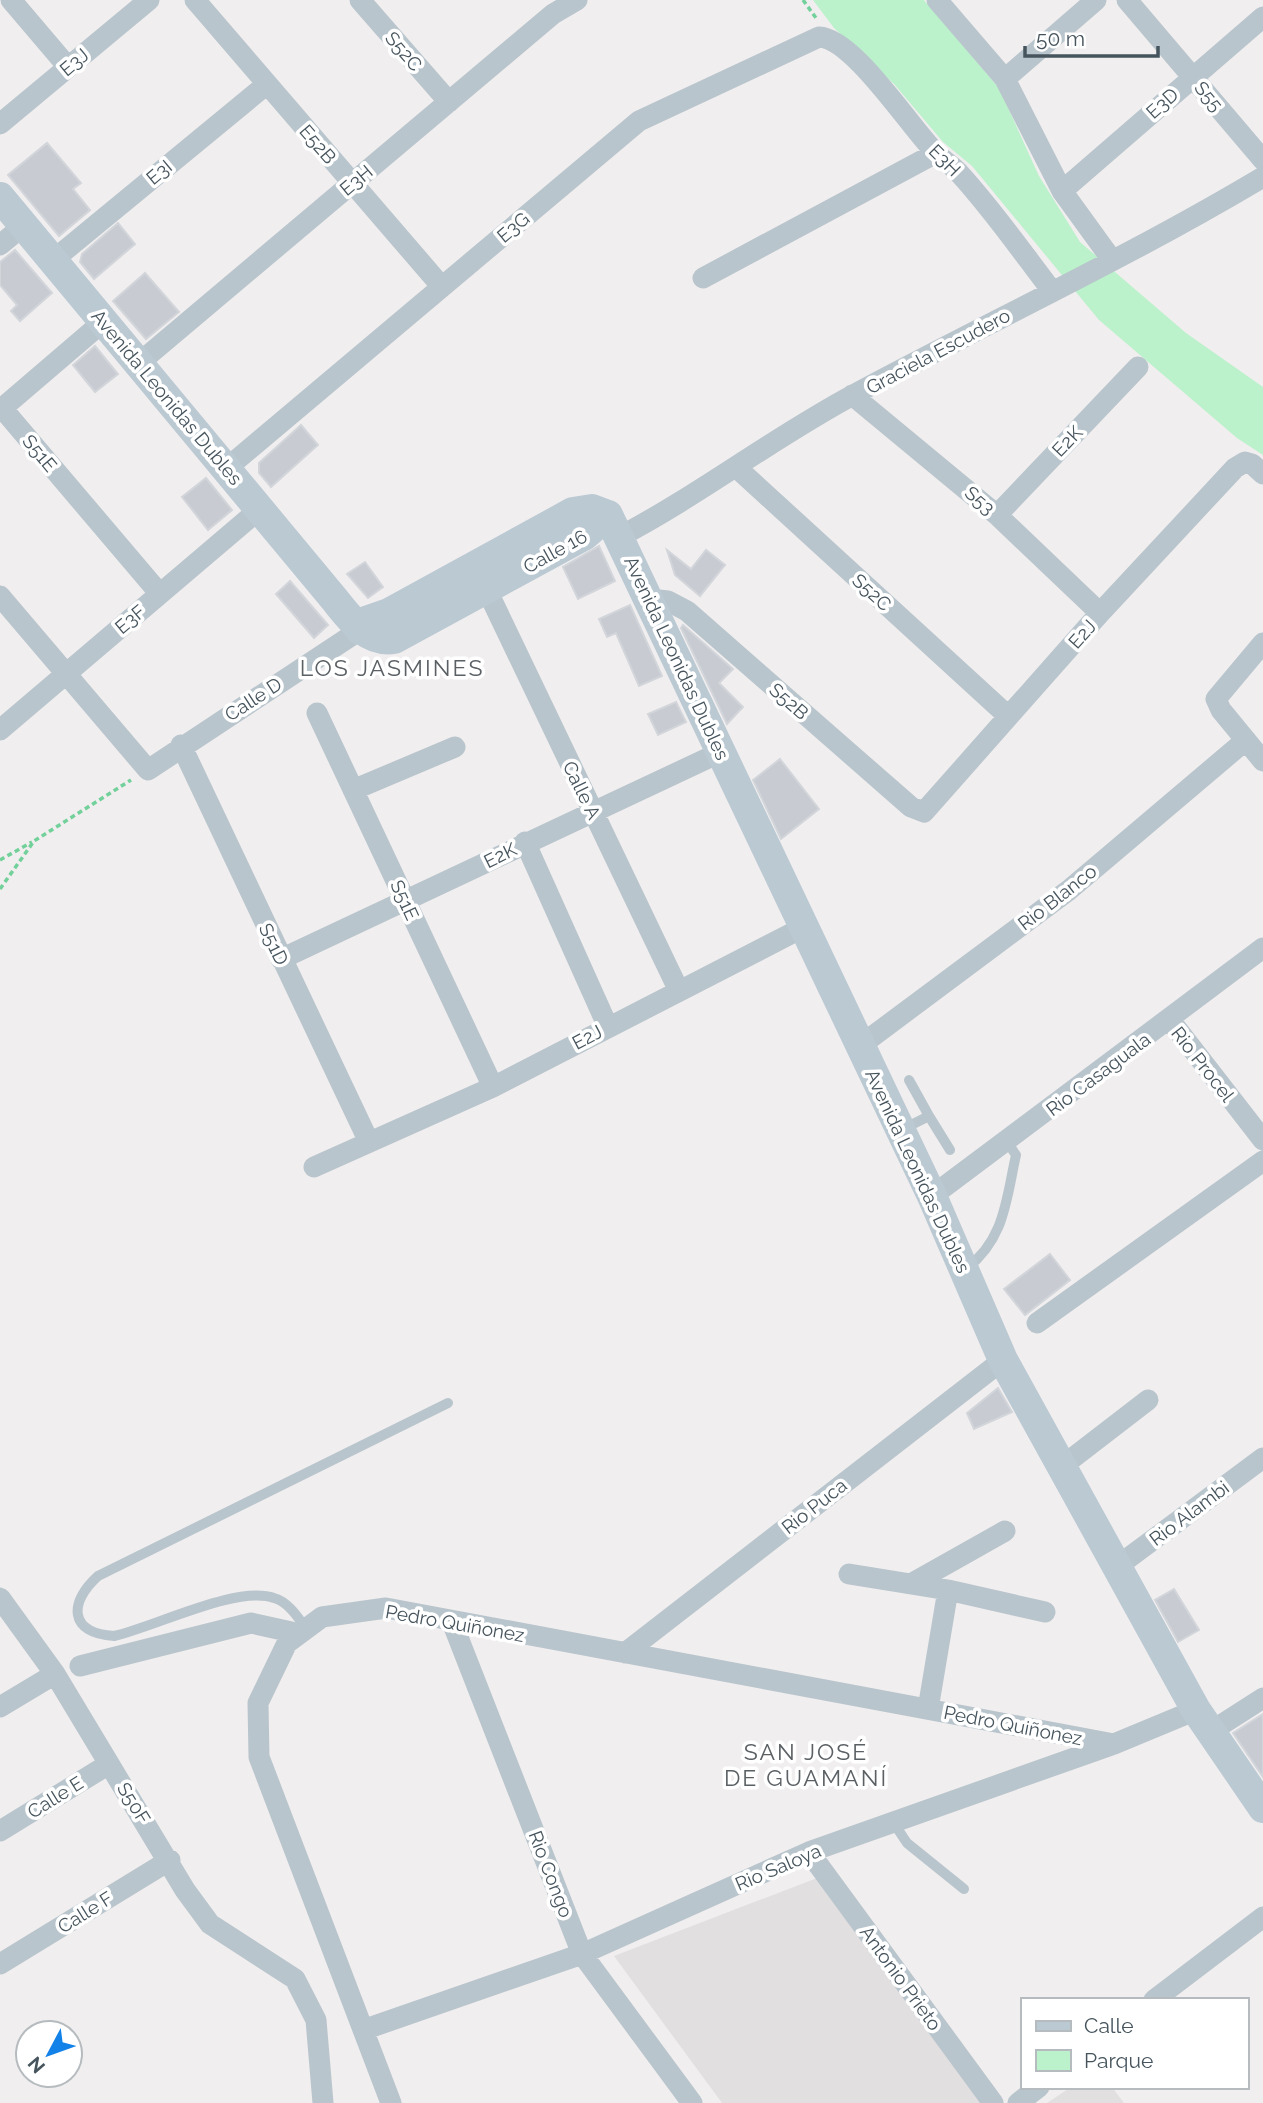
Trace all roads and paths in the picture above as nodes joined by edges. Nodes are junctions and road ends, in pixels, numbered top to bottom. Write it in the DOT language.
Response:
graph roads {
  1 [pos="11,0"];
  2 [pos="149,0"];
  3 [pos="195,0"];
  4 [pos="360,0"];
  5 [pos="577,0"];
  6 [pos="937,0"];
  7 [pos="1096,0"];
  8 [pos="1127,0"];
  9 [pos="547,7"];
  10 [pos="1263,17"];
  11 [pos="830,37"];
  12 [pos="68,67"];
  13 [pos="1192,76"];
  14 [pos="1005,79"];
  15 [pos="267,84"];
  16 [pos="449,102"];
  17 [pos="0,124"];
  18 [pos="936,153"];
  19 [pos="1263,160"];
  20 [pos="1263,177"];
  21 [pos="352,183"];
  22 [pos="1062,191"];
  23 [pos="0,197"];
  24 [pos="23,226"];
  25 [pos="0,245"];
  26 [pos="1112,260"];
  27 [pos="52,261"];
  28 [pos="704,278"];
  29 [pos="442,287"];
  30 [pos="1052,291"];
  31 [pos="104,321"];
  32 [pos="139,363"];
  33 [pos="1138,367"];
  34 [pos="852,395"];
  35 [pos="1,409"];
  36 [pos="227,468"];
  37 [pos="737,468"];
  38 [pos="1254,468"];
  39 [pos="261,508"];
  40 [pos="997,515"];
  41 [pos="614,526"];
  42 [pos="486,588"];
  43 [pos="160,594"];
  44 [pos="0,596"];
  45 [pos="649,599"];
  46 [pos="1100,613"];
  47 [pos="360,630"];
  48 [pos="1263,643"];
  49 [pos="66,674"];
  50 [pos="317,713"];
  51 [pos="1008,716"];
  52 [pos="0,730"];
  53 [pos="1246,740"];
  54 [pos="181,745"];
  55 [pos="455,747"];
  56 [pos="721,752"];
  57 [pos="1263,761"];
  58 [pos="148,769"];
  59 [pos="353,790"];
  60 [pos="924,812"];
  61 [pos="593,813"];
  62 [pos="34,841"];
  63 [pos="525,842"];
  64 [pos="0,860"];
  65 [pos="0,889"];
  66 [pos="405,901"];
  67 [pos="804,927"];
  68 [pos="1263,948"];
  69 [pos="281,959"];
  70 [pos="679,991"];
  71 [pos="1170,1020"];
  72 [pos="608,1027"];
  73 [pos="861,1045"];
  74 [pos="908,1080"];
  75 [pos="493,1087"];
  76 [pos="929,1116"];
  77 [pos="901,1130"];
  78 [pos="1263,1140"];
  79 [pos="369,1142"];
  80 [pos="1007,1142"];
  81 [pos="950,1150"];
  82 [pos="1263,1161"];
  83 [pos="314,1167"];
  84 [pos="932,1196"];
  85 [pos="964,1270"];
  86 [pos="1037,1323"];
  87 [pos="1003,1360"];
  88 [pos="1148,1400"];
  89 [pos="448,1403"];
  90 [pos="1263,1458"];
  91 [pos="1061,1468"];
  92 [pos="1005,1531"];
  93 [pos="1115,1568"];
  94 [pos="849,1574"];
  95 [pos="911,1584"];
  96 [pos="948,1590"];
  97 [pos="0,1598"];
  98 [pos="1045,1612"];
  99 [pos="452,1622"];
  100 [pos="301,1630"];
  101 [pos="625,1653"];
  102 [pos="80,1666"];
  103 [pos="55,1674"];
  104 [pos="1263,1698"];
  105 [pos="0,1707"];
  106 [pos="928,1709"];
  107 [pos="1203,1721"];
  108 [pos="1114,1744"];
  109 [pos="109,1764"];
  110 [pos="1263,1808"];
  111 [pos="893,1822"];
  112 [pos="0,1831"];
  113 [pos="809,1852"];
  114 [pos="170,1860"];
  115 [pos="964,1889"];
  116 [pos="1263,1917"];
  117 [pos="582,1954"];
  118 [pos="0,1964"];
  119 [pos="1157,1998"];
  120 [pos="363,2030"];
  121 [pos="1036,2089"];
  122 [pos="323,2103"];
  123 [pos="391,2103"];
  124 [pos="692,2103"];
  125 [pos="993,2103"];
  126 [pos="1018,2103"];
  1 -- 12 [label="street"];
  2 -- 12 [label="street, E3J"];
  3 -- 15 [label="street, E52B"];
  4 -- 16 [label="street, S52C"];
  5 -- 9 [label="street, E3H"];
  6 -- 14 [label="street"];
  7 -- 14 [label="street"];
  8 -- 13 [label="street, S55"];
  9 -- 16 [label="street, E3H"];
  10 -- 13 [label="street, E3D"];
  11 -- 18 [label="street, E3H"];
  11 -- 29 [label="street, E3G"];
  12 -- 17 [label="street, E3J"];
  13 -- 19 [label="street, S55"];
  13 -- 22 [label="street, E3D"];
  14 -- 22 [label="street"];
  15 -- 21 [label="street, E52B"];
  15 -- 27 [label="street, E3I"];
  16 -- 21 [label="street, E3H"];
  18 -- 28 [label="street"];
  18 -- 30 [label="street, E3H"];
  20 -- 26 [label="street, Graciela Escudero"];
  21 -- 29 [label="street, E52B"];
  21 -- 32 [label="street, E3H"];
  22 -- 26 [label="street"];
  23 -- 24 [label="main road, Avenida Leonidas Dubles"];
  24 -- 25 [label="street"];
  24 -- 27 [label="main road, Avenida Leonidas Dubles"];
  26 -- 30 [label="street, Graciela Escudero"];
  27 -- 31 [label="main road, Avenida Leonidas Dubles"];
  29 -- 36 [label="street, E3G"];
  30 -- 34 [label="street, Graciela Escudero"];
  31 -- 32 [label="main road, Avenida Leonidas Dubles"];
  31 -- 35 [label="street"];
  32 -- 36 [label="main road, Avenida Leonidas Dubles"];
  33 -- 40 [label="street, E2K"];
  34 -- 37 [label="street, Graciela Escudero"];
  34 -- 40 [label="street, S53"];
  35 -- 43 [label="street, S51E"];
  36 -- 39 [label="main road, Avenida Leonidas Dubles"];
  37 -- 41 [label="street, Graciela Escudero"];
  37 -- 51 [label="street, S52C"];
  38 -- 46 [label="street, E2J"];
  39 -- 43 [label="street, E3F"];
  39 -- 47 [label="main road, Avenida Leonidas Dubles"];
  40 -- 46 [label="street, S53"];
  41 -- 42 [label="main road, Calle 16"];
  41 -- 45 [label="main road, Avenida Leonidas Dubles"];
  41 -- 47 [label="main road, Calle 16"];
  42 -- 47 [label="main road, Calle 16"];
  42 -- 61 [label="street, Calle A"];
  43 -- 49 [label="street, E3F"];
  44 -- 49 [label="street"];
  45 -- 56 [label="main road, Avenida Leonidas Dubles"];
  45 -- 60 [label="street, S52B"];
  46 -- 51 [label="street, E2J"];
  47 -- 54 [label="street, Calle D"];
  48 -- 53 [label="street"];
  49 -- 52 [label="street, E3F"];
  49 -- 58 [label="street"];
  50 -- 59 [label="street, S51E"];
  51 -- 60 [label="street, E2J"];
  53 -- 57 [label="street"];
  53 -- 73 [label="street, Rio Blanco"];
  54 -- 58 [label="street, Calle D"];
  54 -- 69 [label="street, S51D"];
  55 -- 59 [label="street"];
  56 -- 61 [label="street, E2K"];
  56 -- 67 [label="main road, Avenida Leonidas Dubles"];
  58 -- 62 [label="path"];
  59 -- 66 [label="street, S51E"];
  61 -- 63 [label="street, E2K"];
  61 -- 70 [label="street, Calle A"];
  62 -- 64 [label="path"];
  62 -- 65 [label="path"];
  63 -- 66 [label="street, E2K"];
  63 -- 72 [label="street"];
  66 -- 69 [label="street, E2K"];
  66 -- 75 [label="street, S51E"];
  67 -- 70 [label="street, E2J"];
  67 -- 73 [label="main road, Avenida Leonidas Dubles"];
  68 -- 71 [label="street, Rio Casaguala"];
  69 -- 79 [label="street, S51D"];
  70 -- 72 [label="street, E2J"];
  71 -- 78 [label="street, Rio Procel"];
  71 -- 80 [label="street, Rio Casaguala"];
  72 -- 75 [label="street, E2J"];
  73 -- 77 [label="main road, Avenida Leonidas Dubles"];
  74 -- 76 [label="lane"];
  75 -- 79 [label="street, E2J"];
  76 -- 77 [label="lane"];
  76 -- 81 [label="lane"];
  77 -- 84 [label="main road, Avenida Leonidas Dubles"];
  79 -- 83 [label="street, E2J"];
  80 -- 84 [label="street, Rio Casaguala"];
  80 -- 85 [label="lane"];
  82 -- 86 [label="street"];
  84 -- 85 [label="main road, Avenida Leonidas Dubles"];
  85 -- 87 [label="main road, Avenida Leonidas Dubles"];
  87 -- 91 [label="main road, Avenida Leonidas Dubles"];
  87 -- 101 [label="street, Rio Puca"];
  88 -- 91 [label="street"];
  89 -- 100 [label="lane"];
  90 -- 93 [label="street, Rio Alambi"];
  91 -- 93 [label="main road, Avenida Leonidas Dubles"];
  92 -- 95 [label="street"];
  93 -- 107 [label="main road, Avenida Leonidas Dubles"];
  94 -- 95 [label="street"];
  95 -- 96 [label="street"];
  96 -- 98 [label="street"];
  96 -- 106 [label="street"];
  97 -- 103 [label="street, S50F"];
  99 -- 100 [label="street, Pedro Quiñonez"];
  99 -- 101 [label="street, Pedro Quiñonez"];
  99 -- 117 [label="street, Rio Congo"];
  100 -- 102 [label="street"];
  100 -- 120 [label="street"];
  101 -- 106 [label="street, Pedro Quiñonez"];
  103 -- 105 [label="street"];
  103 -- 109 [label="street, S50F"];
  104 -- 107 [label="street, Rio Saloya"];
  106 -- 108 [label="street, Pedro Quiñonez"];
  107 -- 108 [label="street, Rio Saloya"];
  107 -- 110 [label="main road, Avenida Leonidas Dubles"];
  108 -- 111 [label="street, Rio Saloya"];
  109 -- 112 [label="street, Calle E"];
  109 -- 114 [label="street, S50F"];
  111 -- 113 [label="street, Rio Saloya"];
  111 -- 115 [label="lane"];
  113 -- 117 [label="street, Rio Saloya"];
  113 -- 125 [label="street, Antonio Prieto"];
  114 -- 118 [label="street, Calle F"];
  114 -- 122 [label="street, S50F"];
  116 -- 119 [label="street"];
  117 -- 120 [label="street, Rio Saloya"];
  117 -- 124 [label="street, Rio Congo"];
  120 -- 123 [label="street"];
  121 -- 126 [label="street"];
}
